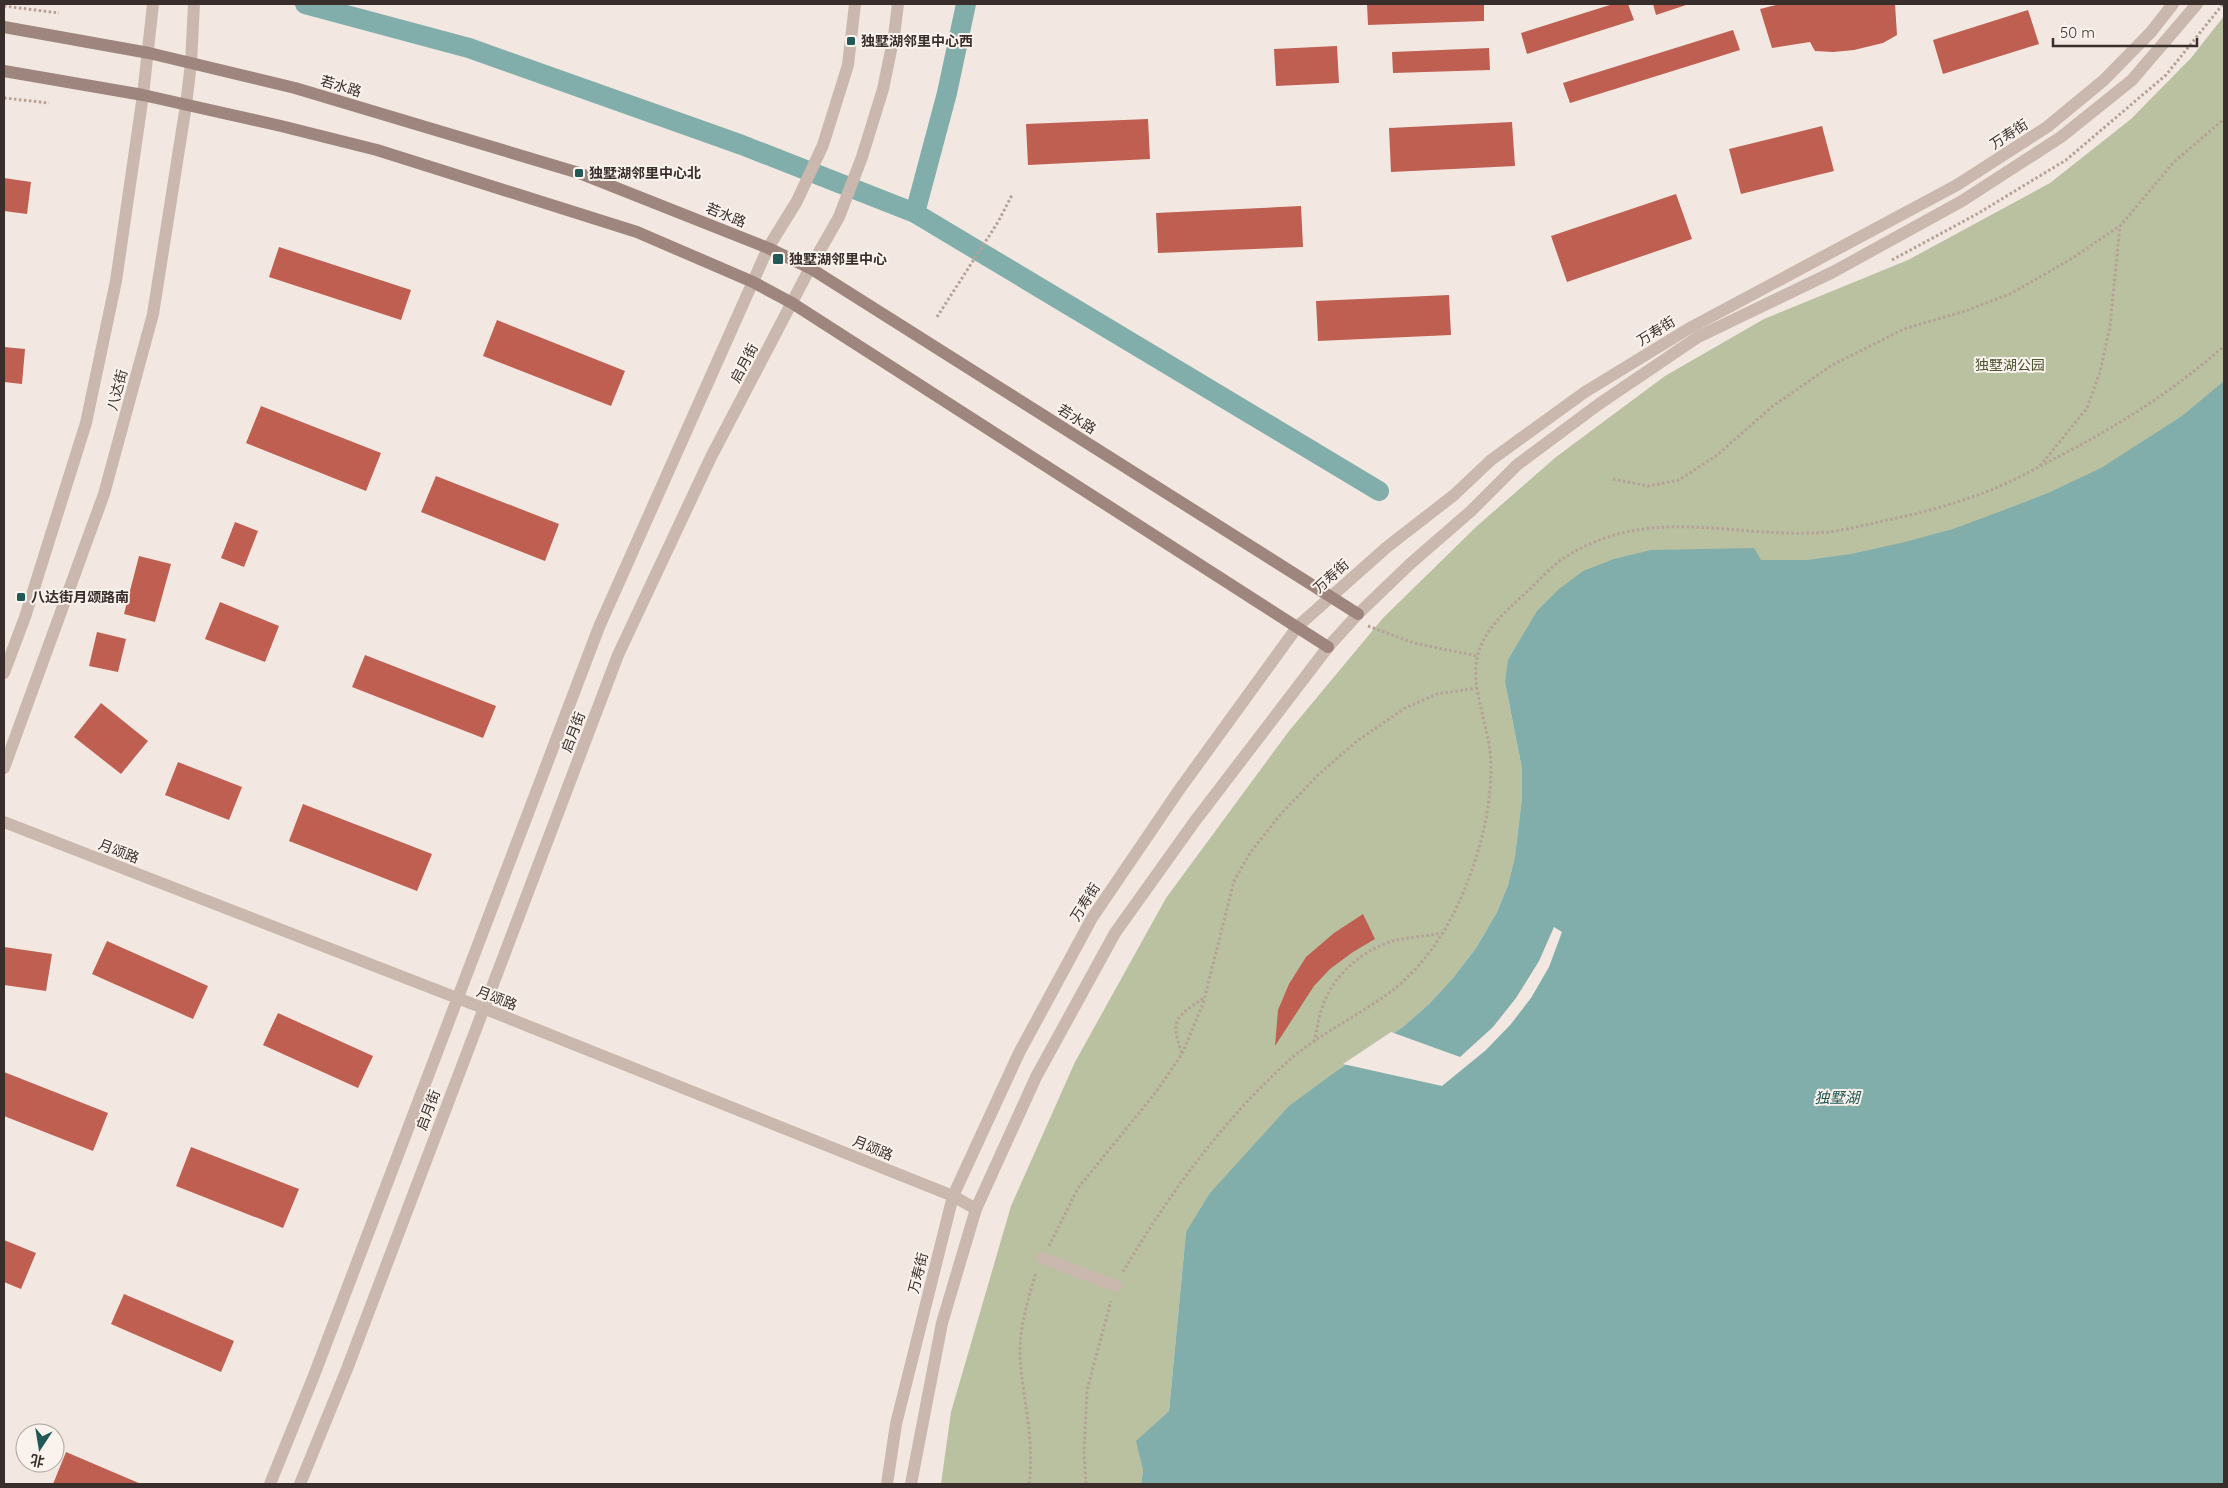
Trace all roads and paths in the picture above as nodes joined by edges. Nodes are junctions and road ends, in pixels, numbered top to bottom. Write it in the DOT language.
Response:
graph roads {
  1 [pos="855,4"];
  2 [pos="898,4"];
  3 [pos="2173,4"];
  4 [pos="2197,4"];
  5 [pos="153,5"];
  6 [pos="4,6"];
  7 [pos="194,10"];
  8 [pos="59,13"];
  9 [pos="4,27"];
  10 [pos="149,53"];
  11 [pos="191,63"];
  12 [pos="4,72"];
  13 [pos="144,95"];
  14 [pos="4,98"];
  15 [pos="49,102"];
  16 [pos="186,105"];
  17 [pos="2224,119"];
  18 [pos="1012,194"];
  19 [pos="2120,225"];
  20 [pos="768,248"];
  21 [pos="810,268"];
  22 [pos="752,282"];
  23 [pos="792,303"];
  24 [pos="938,317"];
  25 [pos="2224,346"];
  26 [pos="2039,467"];
  27 [pos="1613,479"];
  28 [pos="1330,597"];
  29 [pos="1356,616"];
  30 [pos="1298,626"];
  31 [pos="1328,647"];
  32 [pos="1478,656"];
  33 [pos="4,673"];
  34 [pos="1477,688"];
  35 [pos="4,768"];
  36 [pos="4,822"];
  37 [pos="1443,933"];
  38 [pos="1205,996"];
  39 [pos="458,999"];
  40 [pos="483,1008"];
  41 [pos="1314,1042"];
  42 [pos="1182,1054"];
  43 [pos="953,1196"];
  44 [pos="976,1209"];
  45 [pos="1042,1258"];
  46 [pos="1116,1286"];
  47 [pos="270,1484"];
  48 [pos="300,1484"];
  49 [pos="886,1484"];
  50 [pos="911,1484"];
  51 [pos="1029,1484"];
  52 [pos="1086,1484"];
  1 -- 20 [label="street, 启月街"];
  2 -- 21 [label="street, 启月街"];
  3 -- 28 [label="street, 万寿街"];
  4 -- 29 [label="street, 万寿街"];
  5 -- 10 [label="street, 八达街"];
  6 -- 8 [label="path"];
  7 -- 11 [label="street, 八达街"];
  9 -- 10 [label="main road, 若水路"];
  10 -- 11 [label="main road, 若水路"];
  10 -- 13 [label="street, 八达街"];
  11 -- 16 [label="street, 八达街"];
  11 -- 20 [label="main road, 若水路"];
  12 -- 13 [label="main road"];
  13 -- 16 [label="main road"];
  13 -- 33 [label="street, 八达街"];
  14 -- 15 [label="path"];
  16 -- 22 [label="main road"];
  16 -- 35 [label="street, 八达街"];
  17 -- 19 [label="path"];
  18 -- 24 [label="path"];
  19 -- 26 [label="path"];
  19 -- 27 [label="path"];
  20 -- 21 [label="main road, 若水路"];
  20 -- 22 [label="street, 启月街"];
  21 -- 23 [label="street, 启月街"];
  21 -- 28 [label="main road, 若水路"];
  22 -- 23 [label="main road"];
  22 -- 39 [label="street, 启月街"];
  23 -- 30 [label="main road"];
  23 -- 40 [label="street, 启月街"];
  25 -- 26 [label="path"];
  26 -- 32 [label="path"];
  28 -- 29 [label="main road, 若水路"];
  28 -- 30 [label="street, 万寿街"];
  29 -- 31 [label="street, 万寿街"];
  29 -- 32 [label="path"];
  30 -- 31 [label="main road"];
  30 -- 43 [label="street, 万寿街"];
  31 -- 44 [label="street, 万寿街"];
  32 -- 34 [label="path"];
  34 -- 37 [label="path"];
  34 -- 38 [label="path"];
  36 -- 39 [label="street, 月颂路"];
  37 -- 41 [label="path"];
  37 -- 41 [label="path"];
  38 -- 42 [label="path"];
  38 -- 42 [label="path"];
  39 -- 40 [label="street, 月颂路"];
  39 -- 47 [label="street, 启月街"];
  40 -- 43 [label="street, 月颂路"];
  40 -- 48 [label="street, 启月街"];
  41 -- 46 [label="path"];
  42 -- 45 [label="path"];
  43 -- 44 [label="street, 月颂路"];
  43 -- 49 [label="street, 万寿街"];
  44 -- 50 [label="street, 万寿街"];
  45 -- 46 [label="street"];
  45 -- 51 [label="path"];
  46 -- 52 [label="path"];
}
